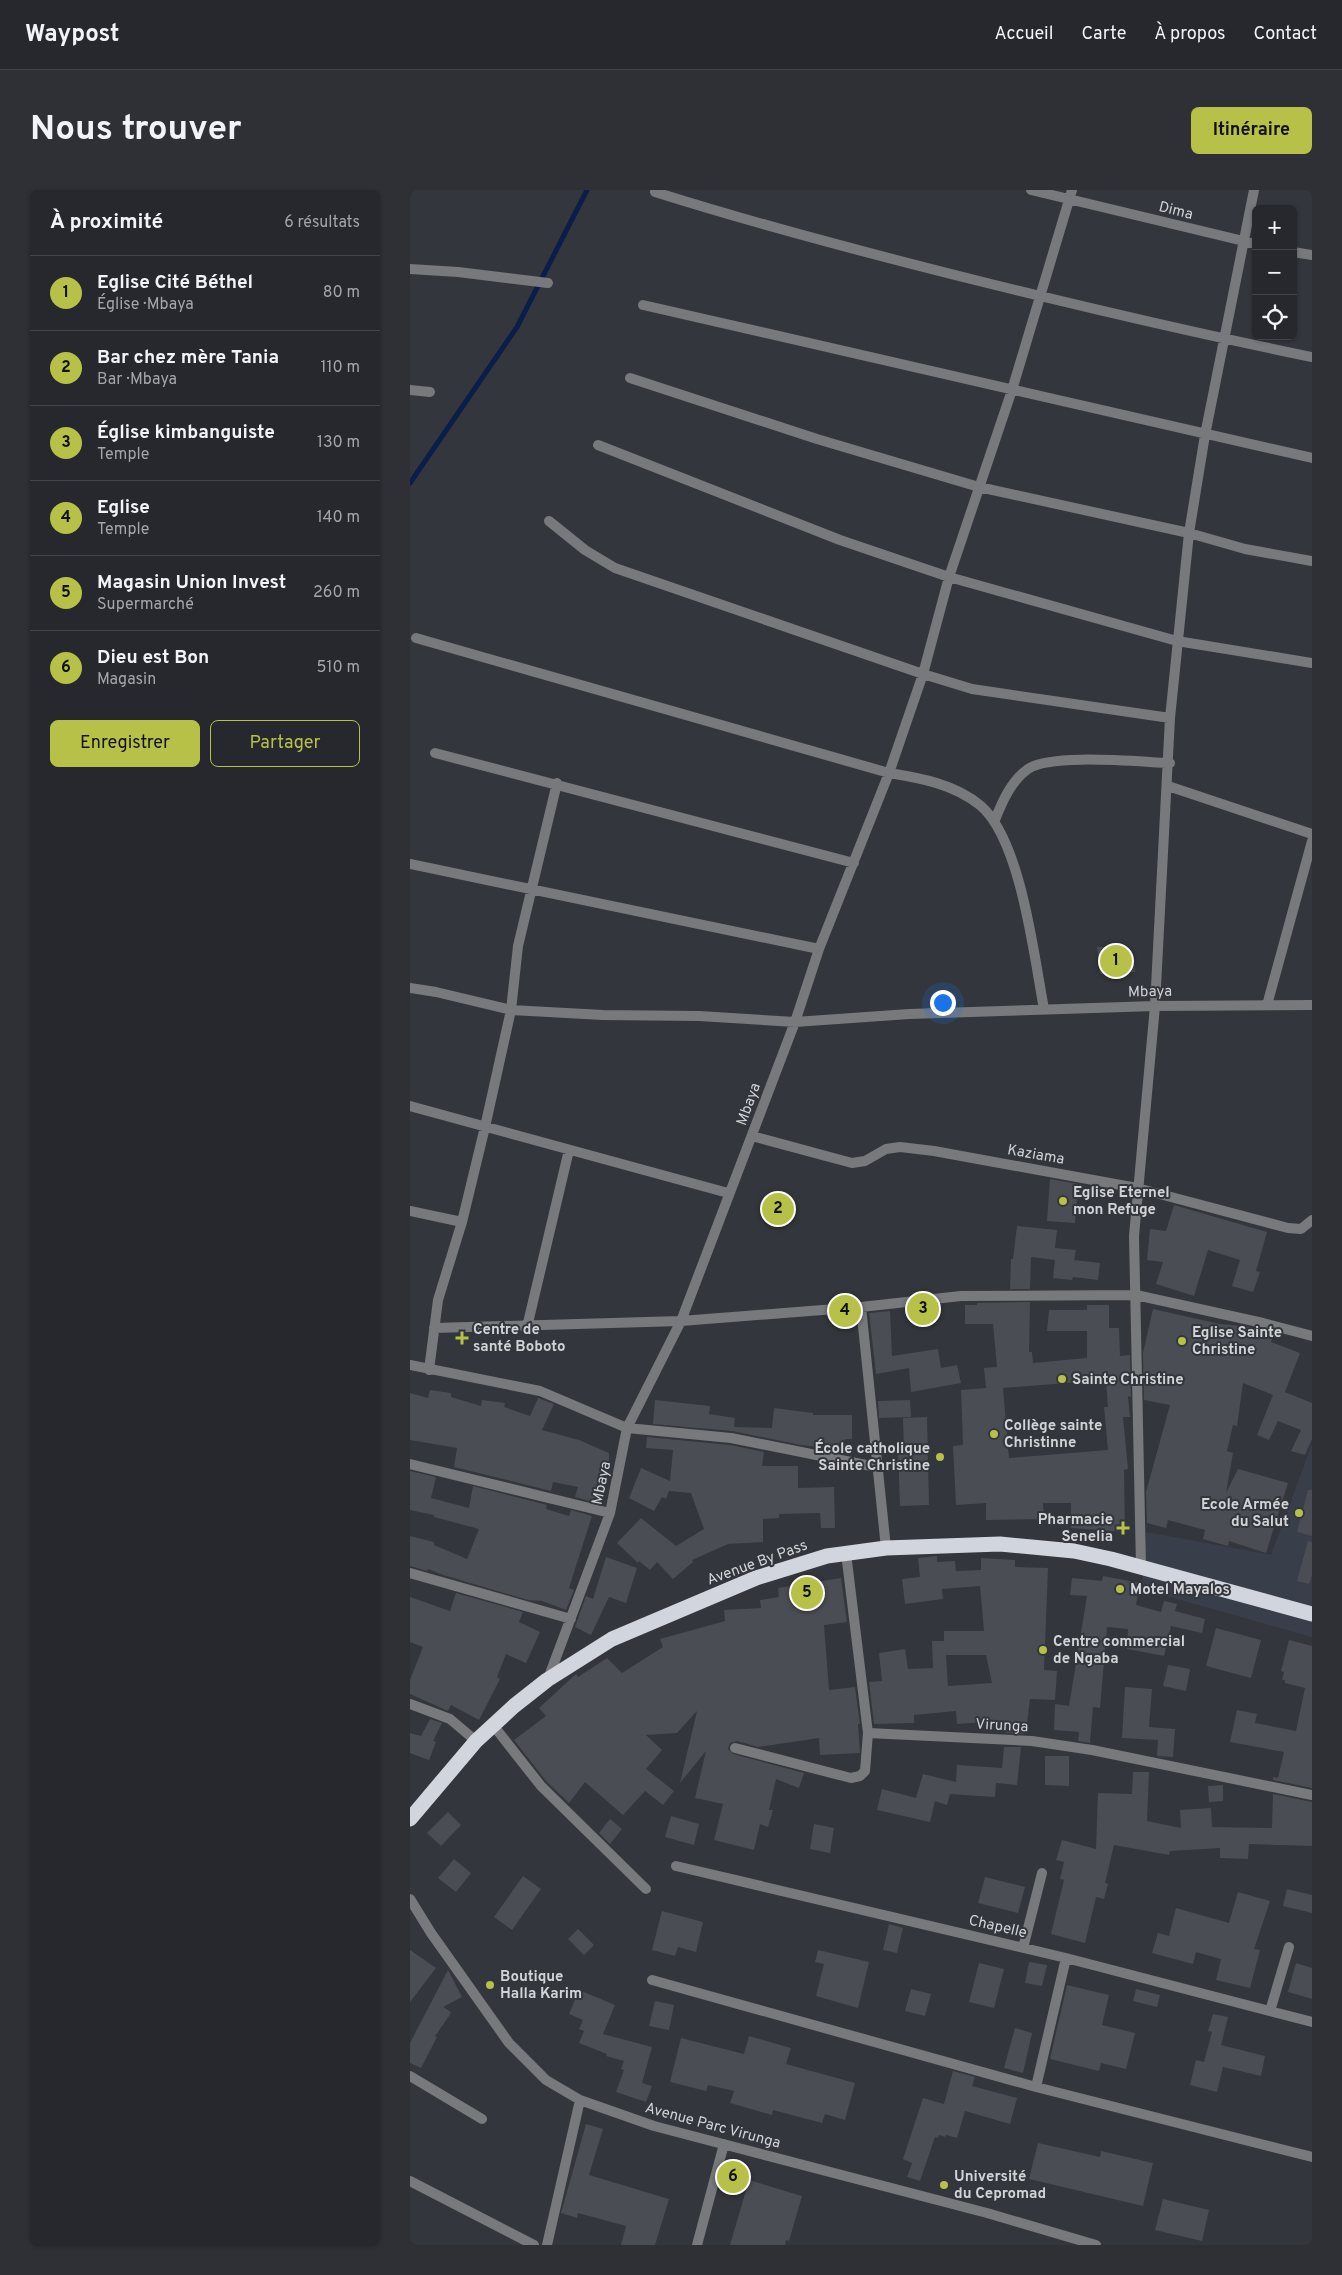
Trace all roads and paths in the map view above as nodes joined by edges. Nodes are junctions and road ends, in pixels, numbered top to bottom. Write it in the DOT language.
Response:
graph roads {
  1 [pos="1031,190"];
  2 [pos="1254,190"];
  3 [pos="655,192"];
  4 [pos="1071,195"];
  5 [pos="1242,242"];
  6 [pos="1252,243"];
  7 [pos="1297,253"];
  8 [pos="1312,255"];
  9 [pos="410,269"];
  10 [pos="548,283"];
  11 [pos="1041,296"];
  12 [pos="643,304"];
  13 [pos="1223,339"];
  14 [pos="1312,357"];
  15 [pos="630,378"];
  16 [pos="410,390"];
  17 [pos="1012,390"];
  18 [pos="430,392"];
  19 [pos="1205,435"];
  20 [pos="598,445"];
  21 [pos="1312,458"];
  22 [pos="979,487"];
  23 [pos="549,521"];
  24 [pos="1189,533"];
  25 [pos="1312,561"];
  26 [pos="949,577"];
  27 [pos="416,638"];
  28 [pos="1177,640"];
  29 [pos="1312,663"];
  30 [pos="923,674"];
  31 [pos="1170,718"];
  32 [pos="435,753"];
  33 [pos="1170,763"];
  34 [pos="889,773"];
  35 [pos="557,783"];
  36 [pos="1168,786"];
  37 [pos="995,820"];
  38 [pos="1312,834"];
  39 [pos="1312,841"];
  40 [pos="854,863"];
  41 [pos="410,864"];
  42 [pos="531,889"];
  43 [pos="819,949"];
  44 [pos="410,988"];
  45 [pos="1268,1005"];
  46 [pos="1312,1005"];
  47 [pos="1156,1006"];
  48 [pos="1044,1009"];
  49 [pos="511,1010"];
  50 [pos="795,1022"];
  51 [pos="410,1106"];
  52 [pos="485,1127"];
  53 [pos="752,1136"];
  54 [pos="569,1150"];
  55 [pos="1137,1188"];
  56 [pos="728,1193"];
  57 [pos="410,1211"];
  58 [pos="1312,1220"];
  59 [pos="462,1222"];
  60 [pos="1136,1295"];
  61 [pos="860,1307"];
  62 [pos="682,1321"];
  63 [pos="527,1327"];
  64 [pos="434,1328"];
  65 [pos="1312,1336"];
  66 [pos="410,1365"];
  67 [pos="429,1370"];
  68 [pos="628,1428"];
  69 [pos="410,1464"];
  70 [pos="876,1467"];
  71 [pos="610,1514"];
  72 [pos="886,1548"];
  73 [pos="846,1553"];
  74 [pos="1141,1567"];
  75 [pos="410,1573"];
  76 [pos="1310,1613"];
  77 [pos="571,1619"];
  78 [pos="547,1680"];
  79 [pos="410,1704"];
  80 [pos="493,1725"];
  81 [pos="868,1733"];
  82 [pos="476,1741"];
  83 [pos="735,1748"];
  84 [pos="1312,1795"];
  85 [pos="410,1820"];
  86 [pos="676,1866"];
  87 [pos="1042,1873"];
  88 [pos="646,1889"];
  89 [pos="410,1899"];
  90 [pos="1289,1947"];
  91 [pos="1023,1948"];
  92 [pos="1066,1958"];
  93 [pos="652,1980"];
  94 [pos="1270,2011"];
  95 [pos="1312,2022"];
  96 [pos="410,2076"];
  97 [pos="1036,2087"];
  98 [pos="580,2100"];
  99 [pos="482,2119"];
  100 [pos="724,2144"];
  101 [pos="1312,2157"];
  102 [pos="410,2181"];
  103 [pos="534,2245"];
  104 [pos="547,2245"];
  105 [pos="697,2245"];
  106 [pos="1096,2245"];
  1 -- 4 [label="street, Dima"];
  2 -- 5 [label="street"];
  3 -- 11 [label="street"];
  4 -- 5 [label="street, Dima"];
  4 -- 11 [label="street"];
  5 -- 6 [label="street, Dima"];
  5 -- 13 [label="street"];
  7 -- 8 [label="street"];
  9 -- 10 [label="street"];
  11 -- 13 [label="street"];
  11 -- 17 [label="street"];
  12 -- 17 [label="street"];
  13 -- 14 [label="street"];
  13 -- 19 [label="street"];
  15 -- 22 [label="street"];
  16 -- 18 [label="street"];
  17 -- 19 [label="street"];
  17 -- 22 [label="street"];
  19 -- 21 [label="street"];
  19 -- 24 [label="street"];
  20 -- 26 [label="street"];
  22 -- 24 [label="street"];
  22 -- 26 [label="street"];
  23 -- 30 [label="street"];
  24 -- 25 [label="street"];
  24 -- 28 [label="street"];
  26 -- 28 [label="street"];
  26 -- 30 [label="street"];
  27 -- 34 [label="street"];
  28 -- 29 [label="street"];
  28 -- 31 [label="street"];
  30 -- 31 [label="street"];
  30 -- 34 [label="street"];
  31 -- 33 [label="street"];
  32 -- 35 [label="street"];
  33 -- 36 [label="street"];
  33 -- 37 [label="street"];
  34 -- 37 [label="street"];
  34 -- 40 [label="street"];
  35 -- 40 [label="street"];
  35 -- 42 [label="street"];
  36 -- 38 [label="street"];
  36 -- 47 [label="street"];
  37 -- 48 [label="street"];
  39 -- 45 [label="street"];
  40 -- 43 [label="street"];
  41 -- 42 [label="street"];
  42 -- 43 [label="street"];
  42 -- 49 [label="street"];
  43 -- 50 [label="street"];
  44 -- 49 [label="street"];
  45 -- 46 [label="street, Mbaya"];
  45 -- 47 [label="street, Mbaya"];
  47 -- 48 [label="street, Mbaya"];
  47 -- 55 [label="street"];
  48 -- 50 [label="street, Mbaya"];
  49 -- 50 [label="street"];
  49 -- 52 [label="street"];
  50 -- 53 [label="street, Mbaya"];
  51 -- 52 [label="street"];
  52 -- 54 [label="street"];
  52 -- 59 [label="street"];
  53 -- 55 [label="street, Kaziama"];
  53 -- 56 [label="street, Mbaya"];
  54 -- 56 [label="street"];
  54 -- 63 [label="street"];
  55 -- 58 [label="street, Kaziama"];
  55 -- 60 [label="street"];
  56 -- 62 [label="street, Mbaya"];
  57 -- 59 [label="street"];
  59 -- 64 [label="street"];
  60 -- 61 [label="street"];
  60 -- 65 [label="street"];
  60 -- 74 [label="street"];
  61 -- 62 [label="street"];
  61 -- 70 [label="street"];
  62 -- 63 [label="street"];
  62 -- 68 [label="street, Mbaya"];
  63 -- 64 [label="street"];
  64 -- 67 [label="street"];
  66 -- 67 [label="street"];
  67 -- 68 [label="street"];
  68 -- 70 [label="street"];
  68 -- 71 [label="street, Mbaya"];
  69 -- 71 [label="street"];
  70 -- 72 [label="street"];
  71 -- 77 [label="street, Mbaya"];
  72 -- 73 [label="highway, Avenue By Pass"];
  72 -- 74 [label="highway, Avenue By Pass"];
  73 -- 78 [label="highway, Avenue By Pass"];
  73 -- 81 [label="street"];
  74 -- 76 [label="highway, Avenue By Pass"];
  75 -- 77 [label="street"];
  77 -- 78 [label="street, Mbaya"];
  78 -- 80 [label="highway, Avenue By Pass"];
  79 -- 82 [label="street"];
  80 -- 82 [label="highway, Avenue By Pass"];
  80 -- 88 [label="street"];
  81 -- 83 [label="street"];
  81 -- 84 [label="street, Virunga"];
  82 -- 85 [label="highway, Avenue By Pass"];
  86 -- 91 [label="street, Chapelle"];
  87 -- 91 [label="street"];
  89 -- 98 [label="street, Avenue Parc Virunga"];
  90 -- 94 [label="street"];
  91 -- 92 [label="street, Chapelle"];
  92 -- 94 [label="street, Chapelle"];
  92 -- 97 [label="street"];
  93 -- 97 [label="street"];
  94 -- 95 [label="street, Chapelle"];
  96 -- 99 [label="street"];
  97 -- 101 [label="street"];
  98 -- 100 [label="street, Avenue Parc Virunga"];
  98 -- 104 [label="street"];
  100 -- 105 [label="street"];
  100 -- 106 [label="street, Avenue Parc Virunga"];
  102 -- 103 [label="street"];
}
